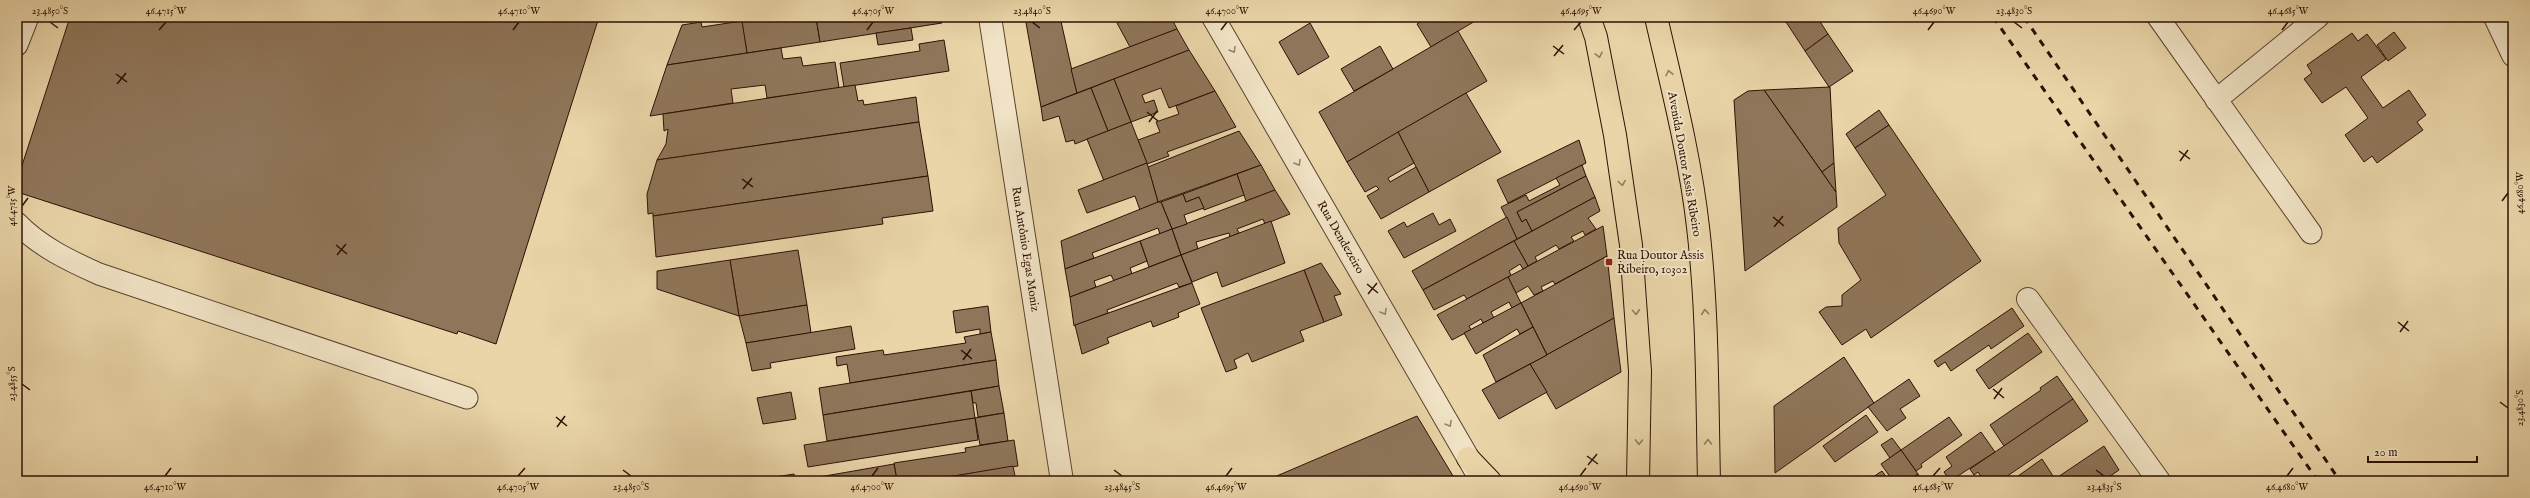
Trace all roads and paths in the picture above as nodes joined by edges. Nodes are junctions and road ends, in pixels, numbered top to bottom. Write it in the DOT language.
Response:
graph roads {
  1 [pos="28,17"];
  2 [pos="990,17"];
  3 [pos="1213,17"];
  4 [pos="1589,17"];
  5 [pos="1656,17"];
  6 [pos="2158,17"];
  7 [pos="2318,17"];
  8 [pos="2495,17"];
  9 [pos="17,45"];
  10 [pos="2513,55"];
  11 [pos="2216,100"];
  12 [pos="17,223"];
  13 [pos="2311,233"];
  14 [pos="2028,299"];
  15 [pos="467,398"];
  16 [pos="1468,458"];
  17 [pos="1062,481"];
  18 [pos="1482,481"];
  19 [pos="1490,481"];
  20 [pos="1638,481"];
  21 [pos="1709,481"];
  22 [pos="2158,481"];
  1 -- 9 [label="lane"];
  2 -- 17 [label="street, Rua Antônio Egas Moniz"];
  3 -- 16 [label="street, Rua Dendezeiro, one-way"];
  4 -- 20 [label="main road, one-way"];
  21 -- 5 [label="main road, Avenida Doutor Assis Ribeiro, one-way"];
  6 -- 11 [label="lane"];
  7 -- 11 [label="lane"];
  8 -- 10 [label="street"];
  11 -- 13 [label="lane"];
  12 -- 15 [label="lane"];
  14 -- 22 [label="street"];
  16 -- 18 [label="street, Rua Dendezeiro"];
  16 -- 19 [label="main road"];
}
